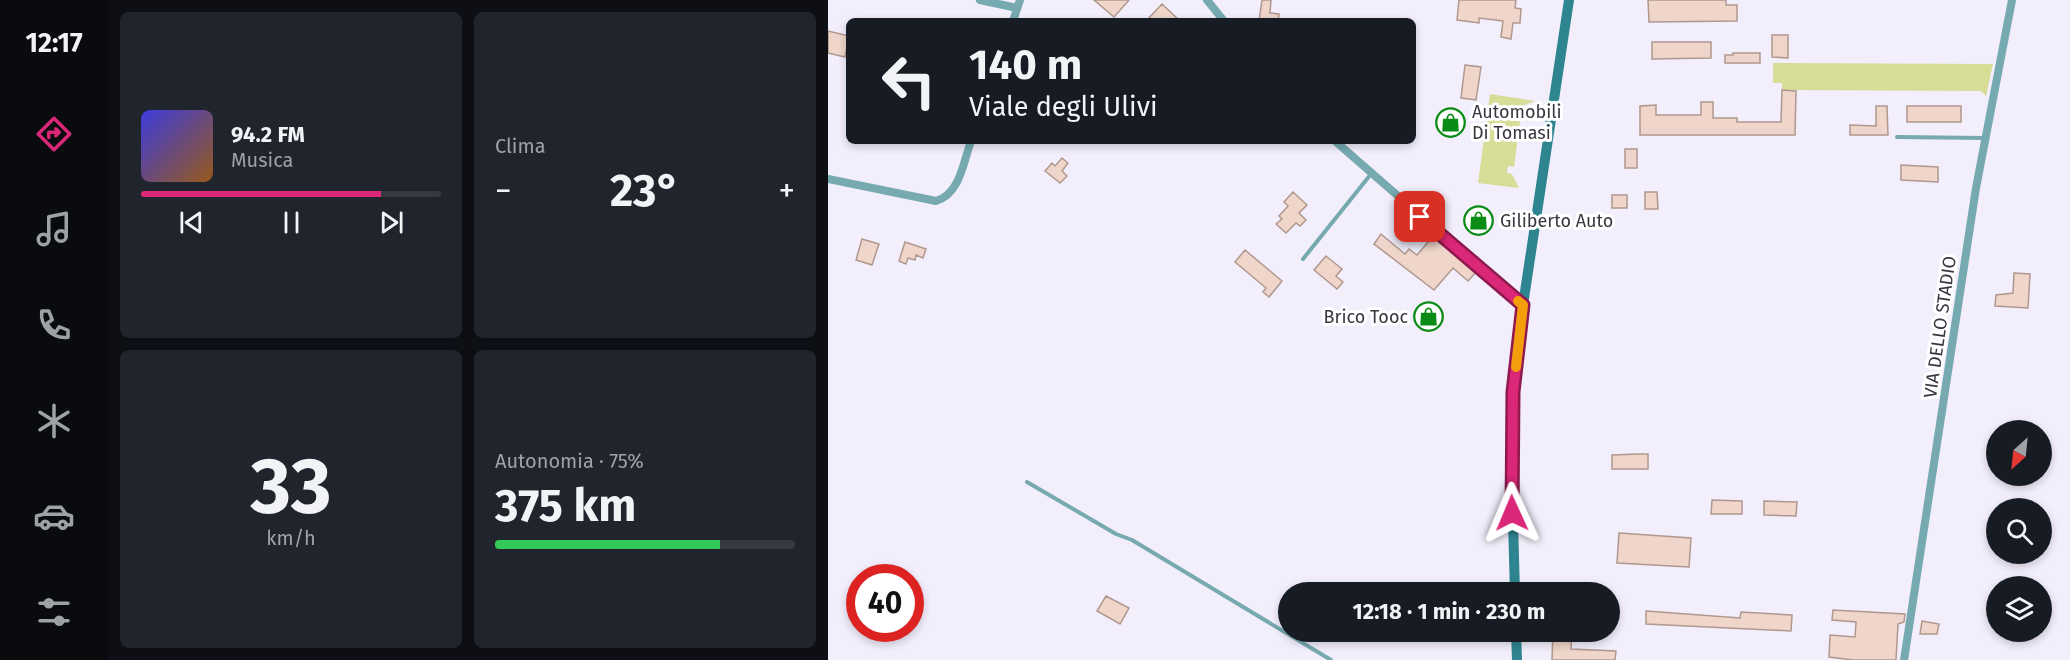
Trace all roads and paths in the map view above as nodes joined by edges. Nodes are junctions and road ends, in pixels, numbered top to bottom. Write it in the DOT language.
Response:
graph roads {
  1 [pos="980,0"];
  2 [pos="1207,0"];
  3 [pos="1569,0"];
  4 [pos="2012,0"];
  5 [pos="1019,4"];
  6 [pos="1222,18"];
  7 [pos="1897,137"];
  8 [pos="1986,138"];
  9 [pos="970,144"];
  10 [pos="1338,144"];
  11 [pos="1371,174"];
  12 [pos="828,179"];
  13 [pos="1303,259"];
  14 [pos="1523,305"];
  15 [pos="1027,482"];
  16 [pos="1515,582"];
  17 [pos="1516,642"];
  18 [pos="1331,660"];
  19 [pos="1516,660"];
  20 [pos="1904,660"];
  1 -- 5 [label="street"];
  2 -- 6 [label="street"];
  3 -- 14 [label="street"];
  4 -- 8 [label="street, VIA DELLO STADIO"];
  7 -- 8 [label="lane"];
  8 -- 20 [label="street, VIA DELLO STADIO"];
  9 -- 12 [label="street"];
  10 -- 11 [label="street"];
  11 -- 13 [label="lane"];
  11 -- 14 [label="street"];
  14 -- 16 [label="street"];
  15 -- 18 [label="lane"];
  17 -- 19 [label="street"];
}
